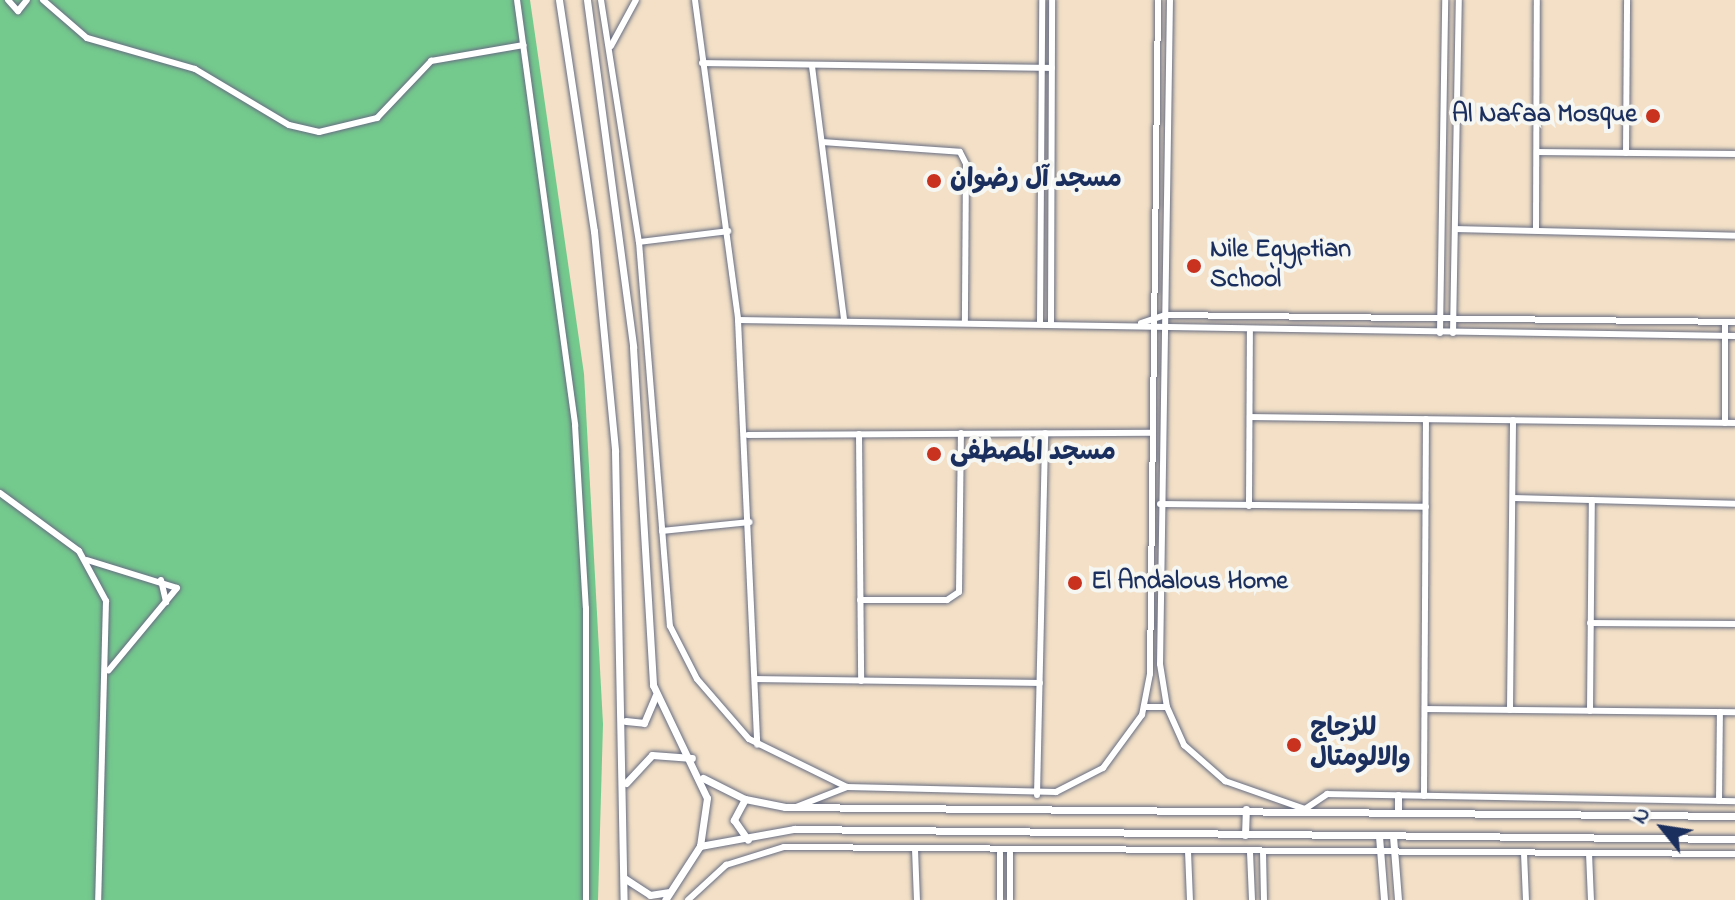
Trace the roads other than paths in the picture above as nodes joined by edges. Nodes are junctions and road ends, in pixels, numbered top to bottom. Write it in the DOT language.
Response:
graph roads {
  1 [pos="8,0"];
  2 [pos="517,0"];
  3 [pos="559,0"];
  4 [pos="587,0"];
  5 [pos="601,0"];
  6 [pos="636,0"];
  7 [pos="695,0"];
  8 [pos="1042,0"];
  9 [pos="1052,0"];
  10 [pos="1158,0"];
  11 [pos="1170,0"];
  12 [pos="1445,0"];
  13 [pos="1459,0"];
  14 [pos="1537,0"];
  15 [pos="1627,0"];
  16 [pos="44,1"];
  17 [pos="27,4"];
  18 [pos="524,45"];
  19 [pos="610,49"];
  20 [pos="702,63"];
  21 [pos="812,66"];
  22 [pos="1042,68"];
  23 [pos="1052,68"];
  24 [pos="822,142"];
  25 [pos="1538,152"];
  26 [pos="1626,153"];
  27 [pos="1735,154"];
  28 [pos="1457,229"];
  29 [pos="1536,230"];
  30 [pos="728,231"];
  31 [pos="1735,236"];
  32 [pos="639,242"];
  33 [pos="1166,315"];
  34 [pos="1154,317"];
  35 [pos="738,320"];
  36 [pos="1453,320"];
  37 [pos="844,321"];
  38 [pos="1440,321"];
  39 [pos="965,322"];
  40 [pos="1725,322"];
  41 [pos="1735,322"];
  42 [pos="1040,323"];
  43 [pos="1051,323"];
  44 [pos="1141,323"];
  45 [pos="1154,328"];
  46 [pos="1166,329"];
  47 [pos="1250,332"];
  48 [pos="1440,333"];
  49 [pos="1453,333"];
  50 [pos="1725,335"];
  51 [pos="1735,336"];
  52 [pos="1250,417"];
  53 [pos="1426,419"];
  54 [pos="1513,420"];
  55 [pos="1725,423"];
  56 [pos="1735,423"];
  57 [pos="961,433"];
  58 [pos="1045,433"];
  59 [pos="1153,433"];
  60 [pos="859,434"];
  61 [pos="748,435"];
  62 [pos="0,493"];
  63 [pos="1513,498"];
  64 [pos="1592,500"];
  65 [pos="1153,504"];
  66 [pos="1163,504"];
  67 [pos="1735,504"];
  68 [pos="1249,506"];
  69 [pos="1426,507"];
  70 [pos="750,522"];
  71 [pos="662,531"];
  72 [pos="87,560"];
  73 [pos="161,580"];
  74 [pos="860,600"];
  75 [pos="166,602"];
  76 [pos="1590,623"];
  77 [pos="1735,624"];
  78 [pos="109,670"];
  79 [pos="755,679"];
  80 [pos="861,681"];
  81 [pos="1040,683"];
  82 [pos="656,695"];
  83 [pos="1145,707"];
  84 [pos="1167,707"];
  85 [pos="1425,709"];
  86 [pos="1510,710"];
  87 [pos="1590,711"];
  88 [pos="1720,712"];
  89 [pos="1735,712"];
  90 [pos="626,721"];
  91 [pos="757,745"];
  92 [pos="694,759"];
  93 [pos="703,778"];
  94 [pos="626,784"];
  95 [pos="847,787"];
  96 [pos="1037,795"];
  97 [pos="1398,795"];
  98 [pos="1424,796"];
  99 [pos="745,799"];
  100 [pos="1719,801"];
  101 [pos="1735,801"];
  102 [pos="795,807"];
  103 [pos="1246,809"];
  104 [pos="1305,809"];
  105 [pos="1398,810"];
  106 [pos="1735,816"];
  107 [pos="1245,835"];
  108 [pos="1379,836"];
  109 [pos="1393,836"];
  110 [pos="1735,839"];
  111 [pos="748,840"];
  112 [pos="700,846"];
  113 [pos="915,849"];
  114 [pos="1188,851"];
  115 [pos="1250,852"];
  116 [pos="1263,852"];
  117 [pos="1381,852"];
  118 [pos="1395,852"];
  119 [pos="1000,853"];
  120 [pos="1010,853"];
  121 [pos="1524,853"];
  122 [pos="1589,853"];
  123 [pos="1735,854"];
  124 [pos="624,878"];
  125 [pos="671,890"];
  126 [pos="98,900"];
  127 [pos="586,900"];
  128 [pos="624,900"];
  129 [pos="665,900"];
  130 [pos="688,900"];
  131 [pos="917,900"];
  132 [pos="1000,900"];
  133 [pos="1010,900"];
  134 [pos="1190,900"];
  135 [pos="1252,900"];
  136 [pos="1264,900"];
  137 [pos="1384,900"];
  138 [pos="1398,900"];
  139 [pos="1526,900"];
  140 [pos="1591,900"];
  1 -- 17 [label="street"];
  2 -- 18 [label="street"];
  3 -- 90 [label="street"];
  4 -- 82 [label="street"];
  5 -- 19 [label="street"];
  6 -- 19 [label="street"];
  7 -- 20 [label="street"];
  8 -- 22 [label="street"];
  9 -- 23 [label="street"];
  10 -- 34 [label="street"];
  11 -- 33 [label="street"];
  12 -- 38 [label="street"];
  13 -- 28 [label="street"];
  14 -- 25 [label="street"];
  15 -- 26 [label="street"];
  16 -- 17 [label="street"];
  16 -- 18 [label="street"];
  18 -- 127 [label="street"];
  19 -- 32 [label="street"];
  20 -- 21 [label="street"];
  20 -- 30 [label="street"];
  21 -- 22 [label="street"];
  21 -- 24 [label="street"];
  22 -- 23 [label="street"];
  22 -- 42 [label="street"];
  23 -- 43 [label="street"];
  24 -- 37 [label="street"];
  24 -- 39 [label="street"];
  25 -- 26 [label="street"];
  25 -- 29 [label="street"];
  26 -- 27 [label="street"];
  28 -- 29 [label="street"];
  28 -- 36 [label="street"];
  29 -- 31 [label="street"];
  30 -- 32 [label="street"];
  30 -- 35 [label="street"];
  32 -- 71 [label="street"];
  33 -- 34 [label="street"];
  33 -- 38 [label="street"];
  33 -- 46 [label="street"];
  34 -- 44 [label="street"];
  34 -- 45 [label="street"];
  35 -- 37 [label="street"];
  35 -- 61 [label="street"];
  36 -- 38 [label="street"];
  36 -- 40 [label="street"];
  36 -- 49 [label="street"];
  37 -- 39 [label="street"];
  38 -- 48 [label="street"];
  39 -- 42 [label="street"];
  40 -- 41 [label="street"];
  40 -- 50 [label="street"];
  42 -- 43 [label="street"];
  43 -- 44 [label="street"];
  44 -- 45 [label="street"];
  45 -- 46 [label="street"];
  45 -- 59 [label="street"];
  46 -- 47 [label="street"];
  46 -- 66 [label="street"];
  47 -- 48 [label="street"];
  47 -- 52 [label="street"];
  48 -- 49 [label="street"];
  49 -- 50 [label="street"];
  50 -- 51 [label="street"];
  50 -- 55 [label="street"];
  52 -- 53 [label="street"];
  52 -- 68 [label="street"];
  53 -- 54 [label="street"];
  53 -- 69 [label="street"];
  54 -- 55 [label="street"];
  54 -- 63 [label="street"];
  55 -- 56 [label="street"];
  57 -- 58 [label="street"];
  57 -- 60 [label="street"];
  57 -- 74 [label="street"];
  58 -- 59 [label="street"];
  58 -- 81 [label="street"];
  59 -- 65 [label="street"];
  60 -- 61 [label="street"];
  60 -- 74 [label="street"];
  61 -- 70 [label="street"];
  62 -- 72 [label="street"];
  63 -- 64 [label="street"];
  63 -- 86 [label="street"];
  64 -- 67 [label="street"];
  64 -- 76 [label="street"];
  65 -- 66 [label="street"];
  65 -- 83 [label="street"];
  66 -- 68 [label="street"];
  66 -- 84 [label="street"];
  68 -- 69 [label="street"];
  69 -- 85 [label="street"];
  70 -- 71 [label="street"];
  70 -- 79 [label="street"];
  71 -- 91 [label="street"];
  72 -- 73 [label="street"];
  72 -- 78 [label="street"];
  73 -- 75 [label="street"];
  73 -- 75 [label="street"];
  74 -- 80 [label="street"];
  75 -- 78 [label="street"];
  76 -- 77 [label="street"];
  76 -- 87 [label="street"];
  78 -- 126 [label="street"];
  79 -- 80 [label="street"];
  79 -- 91 [label="street"];
  80 -- 81 [label="street"];
  81 -- 96 [label="street"];
  82 -- 90 [label="street"];
  82 -- 92 [label="street"];
  83 -- 84 [label="street"];
  83 -- 96 [label="street"];
  84 -- 104 [label="street"];
  85 -- 86 [label="street"];
  85 -- 98 [label="street"];
  86 -- 87 [label="street"];
  87 -- 88 [label="street"];
  88 -- 89 [label="street"];
  88 -- 100 [label="street"];
  90 -- 94 [label="street"];
  91 -- 95 [label="street"];
  92 -- 93 [label="street"];
  92 -- 94 [label="street"];
  93 -- 99 [label="street"];
  93 -- 112 [label="street"];
  94 -- 124 [label="street"];
  95 -- 96 [label="street"];
  95 -- 102 [label="street"];
  97 -- 98 [label="street"];
  97 -- 104 [label="street"];
  97 -- 105 [label="street"];
  98 -- 100 [label="street"];
  99 -- 102 [label="street"];
  99 -- 111 [label="street"];
  100 -- 101 [label="street"];
  102 -- 103 [label="street"];
  103 -- 104 [label="street"];
  103 -- 107 [label="street"];
  104 -- 105 [label="street"];
  105 -- 106 [label="street"];
  107 -- 108 [label="street"];
  107 -- 111 [label="street"];
  108 -- 109 [label="street"];
  108 -- 117 [label="street"];
  109 -- 110 [label="street"];
  109 -- 118 [label="street"];
  111 -- 112 [label="street"];
  112 -- 125 [label="street"];
  113 -- 119 [label="street"];
  113 -- 130 [label="street"];
  113 -- 131 [label="street"];
  114 -- 115 [label="street"];
  114 -- 120 [label="street"];
  114 -- 134 [label="street"];
  115 -- 116 [label="street"];
  115 -- 135 [label="street"];
  116 -- 117 [label="street"];
  116 -- 136 [label="street"];
  117 -- 118 [label="street"];
  117 -- 137 [label="street"];
  118 -- 121 [label="street"];
  118 -- 138 [label="street"];
  119 -- 120 [label="street"];
  119 -- 132 [label="street"];
  120 -- 133 [label="street"];
  121 -- 122 [label="street"];
  121 -- 139 [label="street"];
  122 -- 123 [label="street"];
  122 -- 140 [label="street"];
  124 -- 125 [label="street"];
  124 -- 128 [label="street"];
  125 -- 129 [label="street"];
}
